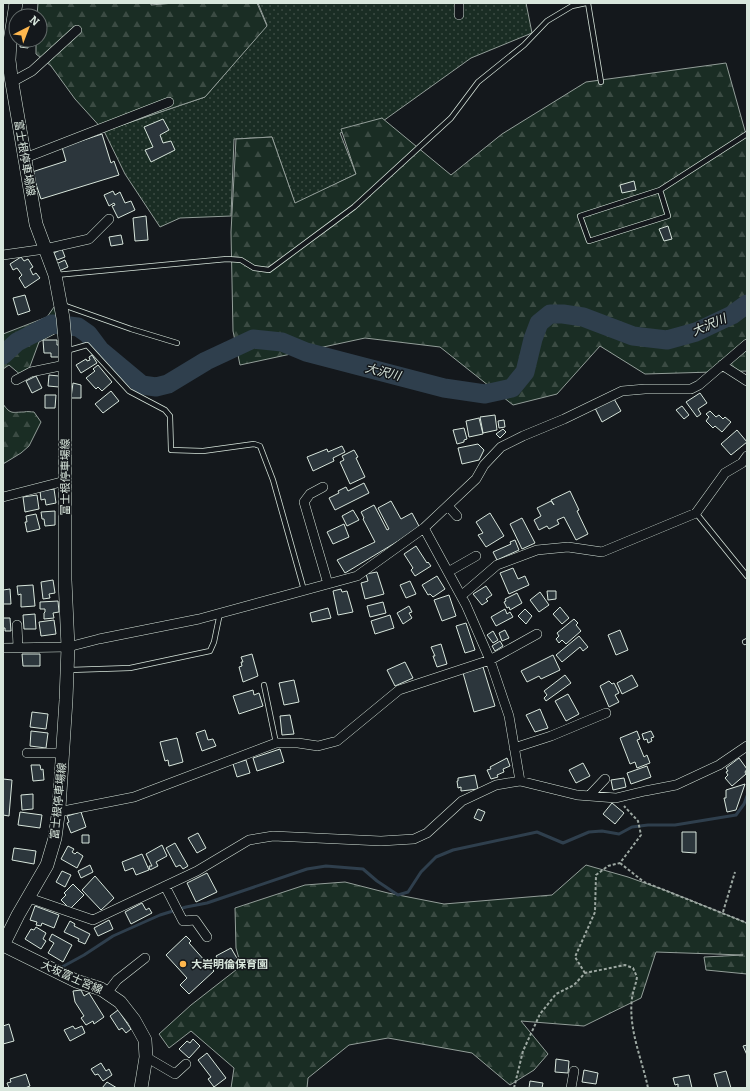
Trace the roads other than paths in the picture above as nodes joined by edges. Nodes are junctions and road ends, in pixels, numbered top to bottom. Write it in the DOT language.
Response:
graph roads {
  1 [pos="16,3"];
  2 [pos="459,3"];
  3 [pos="587,3"];
  4 [pos="459,15"];
  5 [pos="77,30"];
  6 [pos="8,79"];
  7 [pos="601,82"];
  8 [pos="169,102"];
  9 [pos="747,134"];
  10 [pos="25,158"];
  11 [pos="660,190"];
  12 [pos="109,219"];
  13 [pos="45,249"];
  14 [pos="3,255"];
  15 [pos="55,275"];
  16 [pos="61,304"];
  17 [pos="177,343"];
  18 [pos="747,344"];
  19 [pos="65,346"];
  20 [pos="65,365"];
  21 [pos="722,365"];
  22 [pos="16,380"];
  23 [pos="747,381"];
  24 [pos="745,462"];
  25 [pos="65,481"];
  26 [pos="323,487"];
  27 [pos="3,497"];
  28 [pos="448,506"];
  29 [pos="696,513"];
  30 [pos="457,516"];
  31 [pos="424,528"];
  32 [pos="476,556"];
  33 [pos="448,572"];
  34 [pos="747,576"];
  35 [pos="328,584"];
  36 [pos="304,590"];
  37 [pos="462,596"];
  38 [pos="220,613"];
  39 [pos="17,625"];
  40 [pos="537,634"];
  41 [pos="68,647"];
  42 [pos="3,648"];
  43 [pos="18,648"];
  44 [pos="490,660"];
  45 [pos="67,670"];
  46 [pos="264,685"];
  47 [pos="606,713"];
  48 [pos="276,743"];
  49 [pos="747,746"];
  50 [pos="514,748"];
  51 [pos="27,753"];
  52 [pos="63,753"];
  53 [pos="605,779"];
  54 [pos="520,781"];
  55 [pos="589,796"];
  56 [pos="58,812"];
  57 [pos="165,886"];
  58 [pos="28,898"];
  59 [pos="207,937"];
  60 [pos="3,945"];
  61 [pos="145,958"];
  62 [pos="108,993"];
  63 [pos="146,1057"];
  64 [pos="186,1064"];
  65 [pos="574,1071"];
  66 [pos="141,1088"];
  67 [pos="571,1088"];
  1 -- 6 [label="main road, 富士根停車場線"];
  2 -- 4 [label="street"];
  3 -- 7 [label="lane"];
  3 -- 15 [label="lane"];
  5 -- 6 [label="street"];
  6 -- 10 [label="main road, 富士根停車場線"];
  8 -- 10 [label="street"];
  9 -- 11 [label="lane"];
  10 -- 13 [label="main road, 富士根停車場線"];
  11 -- 11 [label="lane"];
  12 -- 13 [label="street"];
  13 -- 14 [label="street"];
  13 -- 15 [label="main road, 富士根停車場線"];
  15 -- 16 [label="main road, 富士根停車場線"];
  16 -- 17 [label="lane"];
  16 -- 19 [label="main road, 富士根停車場線"];
  18 -- 21 [label="street"];
  19 -- 20 [label="main road, 富士根停車場線"];
  19 -- 36 [label="lane"];
  20 -- 22 [label="street"];
  20 -- 25 [label="main road, 富士根停車場線"];
  21 -- 23 [label="street"];
  21 -- 28 [label="street"];
  24 -- 29 [label="street"];
  25 -- 27 [label="street"];
  25 -- 41 [label="main road, 富士根停車場線"];
  26 -- 35 [label="street"];
  28 -- 30 [label="street"];
  28 -- 31 [label="street"];
  29 -- 34 [label="lane"];
  29 -- 37 [label="street"];
  31 -- 33 [label="street"];
  31 -- 35 [label="street"];
  32 -- 33 [label="street"];
  33 -- 37 [label="street"];
  35 -- 36 [label="street"];
  36 -- 38 [label="street"];
  37 -- 44 [label="street"];
  38 -- 41 [label="street"];
  38 -- 45 [label="lane"];
  39 -- 43 [label="street"];
  40 -- 44 [label="street"];
  41 -- 43 [label="street"];
  41 -- 45 [label="main road, 富士根停車場線"];
  42 -- 43 [label="street"];
  44 -- 48 [label="street"];
  44 -- 50 [label="street"];
  45 -- 52 [label="main road, 富士根停車場線"];
  46 -- 48 [label="lane"];
  47 -- 50 [label="street"];
  48 -- 56 [label="street"];
  49 -- 55 [label="street"];
  50 -- 54 [label="street"];
  51 -- 52 [label="street"];
  52 -- 56 [label="main road, 富士根停車場線"];
  53 -- 55 [label="street"];
  54 -- 55 [label="street"];
  54 -- 57 [label="street"];
  56 -- 58 [label="main road, 富士根停車場線"];
  57 -- 58 [label="street"];
  57 -- 59 [label="street"];
  58 -- 60 [label="main road, 富士根停車場線"];
  60 -- 62 [label="main road, 大坂富士宮線"];
  61 -- 62 [label="street"];
  62 -- 63 [label="main road, 大坂富士宮線"];
  63 -- 64 [label="street"];
  63 -- 66 [label="main road, 大坂富士宮線"];
  65 -- 67 [label="street"];
}
